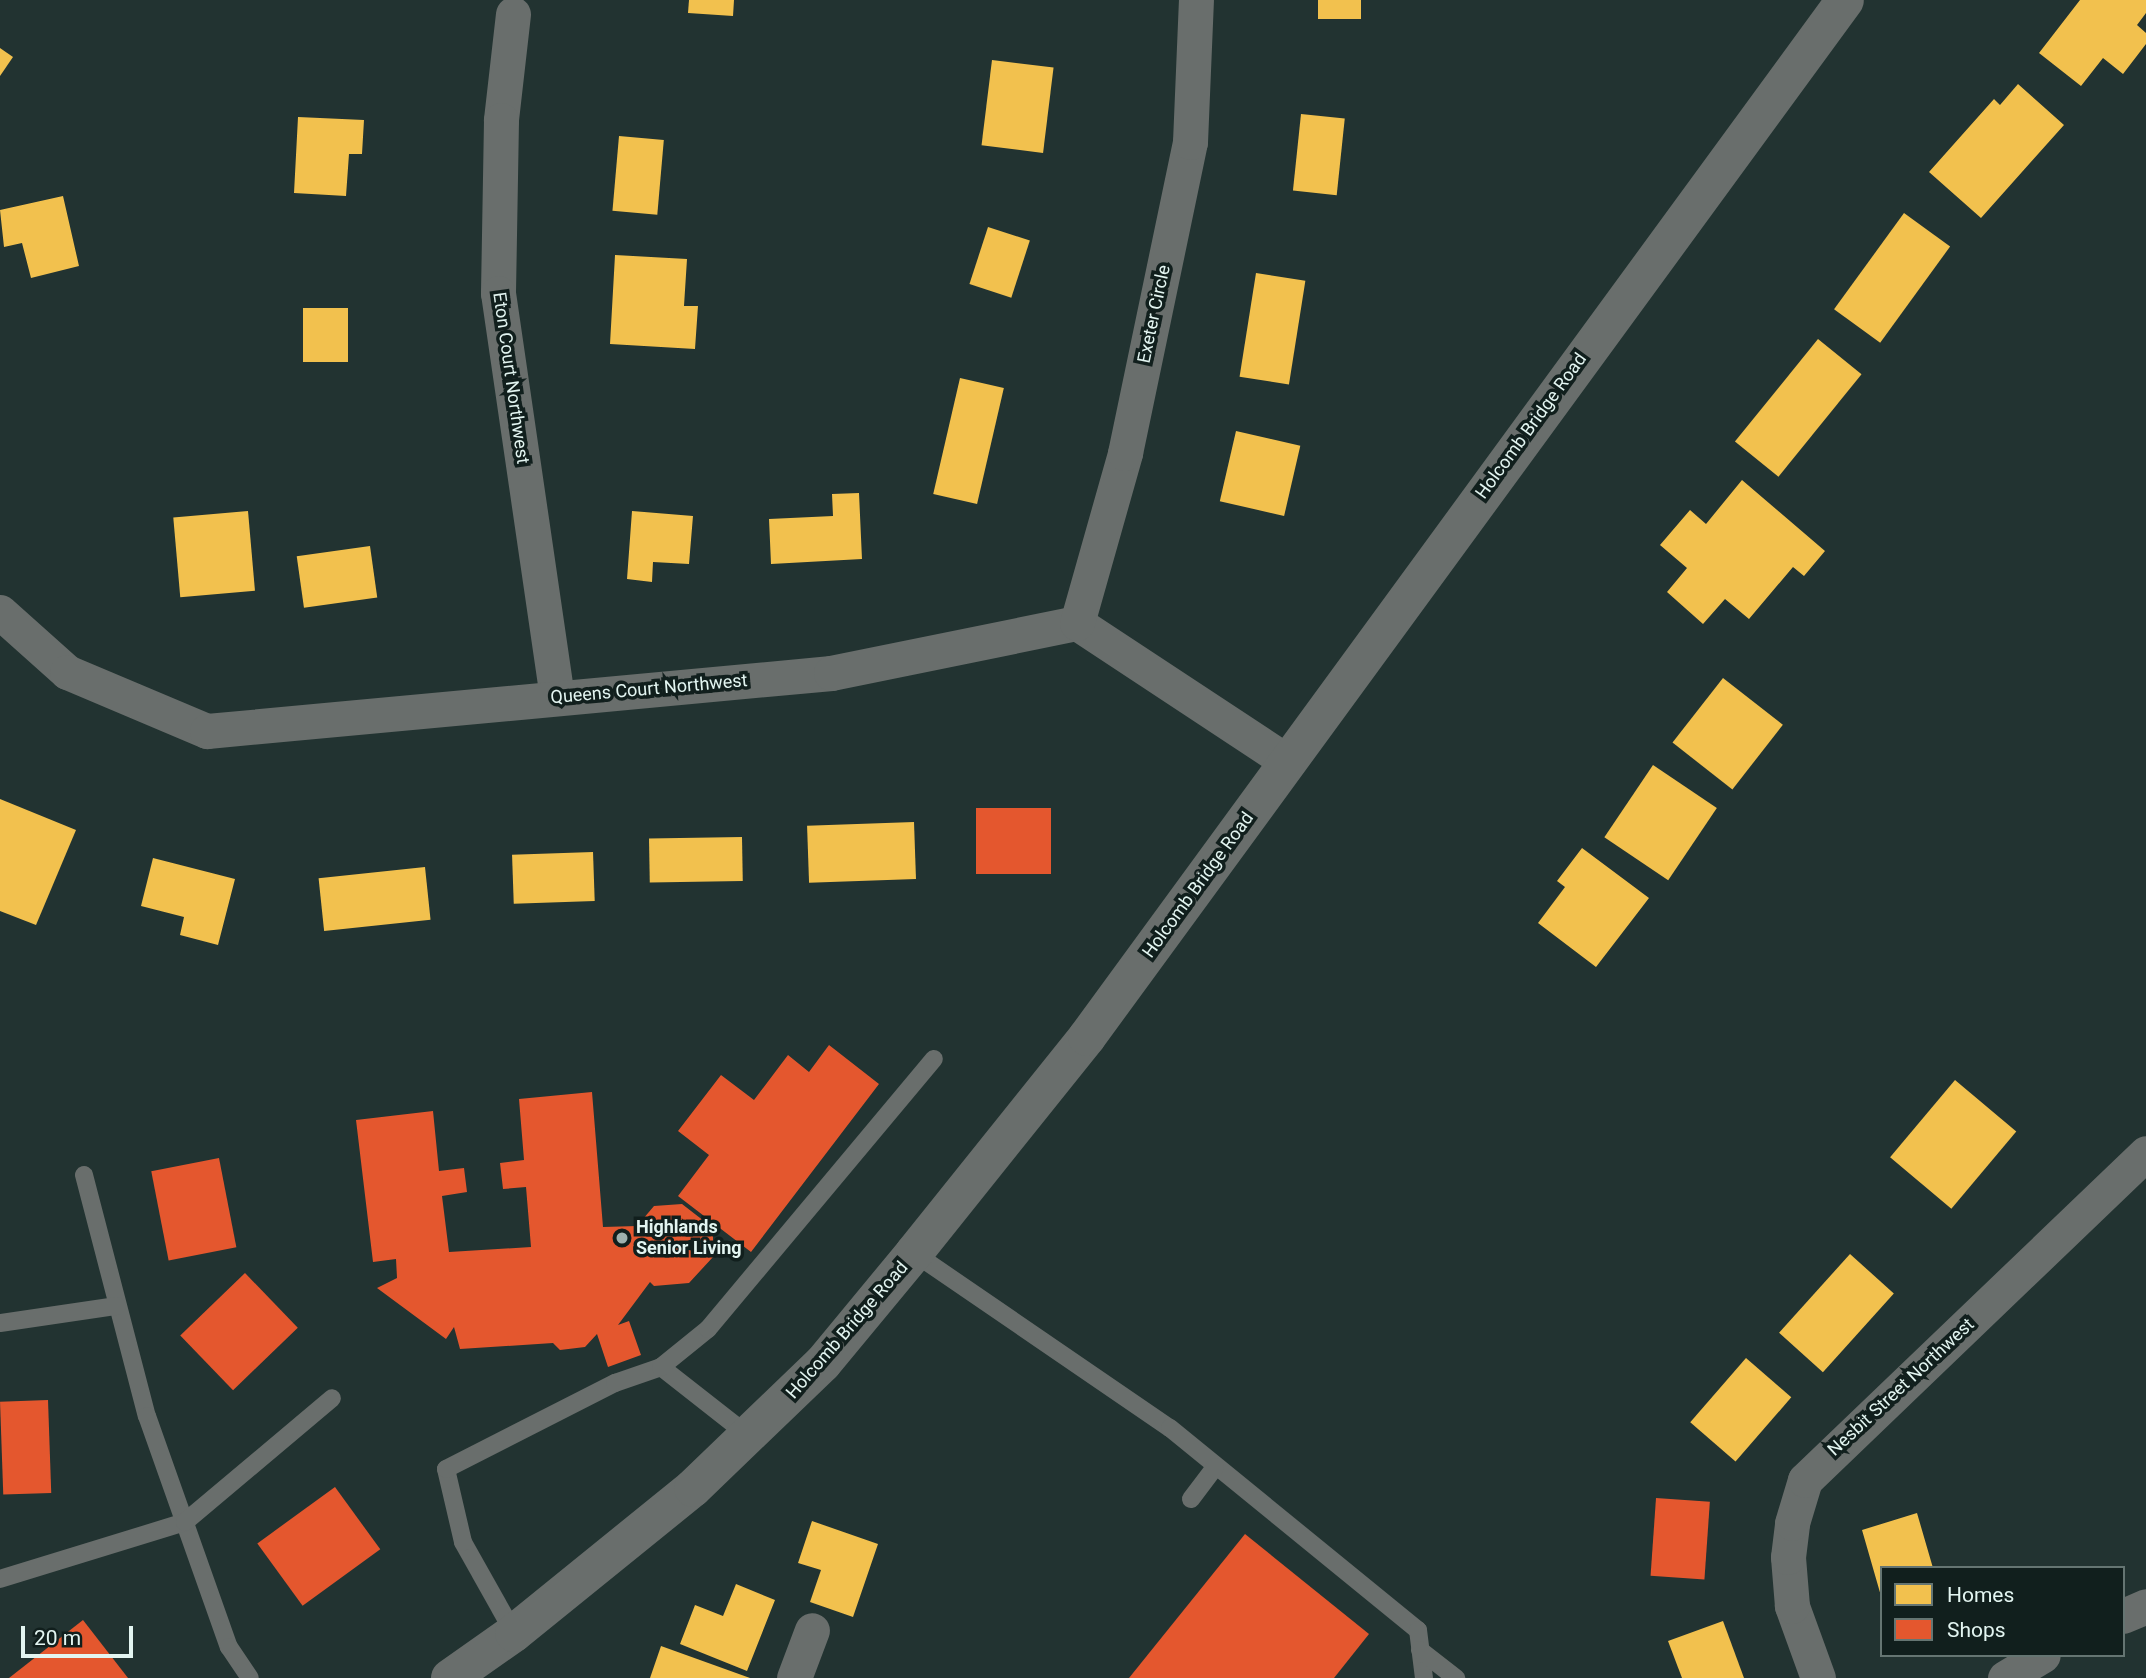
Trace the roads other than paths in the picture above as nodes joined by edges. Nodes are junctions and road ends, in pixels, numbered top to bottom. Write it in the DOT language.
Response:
graph roads {
  1 [pos="1196,0"];
  2 [pos="1845,0"];
  3 [pos="513,14"];
  4 [pos="0,612"];
  5 [pos="1077,623"];
  6 [pos="557,698"];
  7 [pos="1288,762"];
  8 [pos="934,1059"];
  9 [pos="2146,1153"];
  10 [pos="84,1175"];
  11 [pos="914,1253"];
  12 [pos="117,1306"];
  13 [pos="0,1323"];
  14 [pos="661,1367"];
  15 [pos="332,1398"];
  16 [pos="749,1436"];
  17 [pos="1215,1467"];
  18 [pos="1191,1499"];
  19 [pos="185,1522"];
  20 [pos="0,1579"];
  21 [pos="2146,1606"];
  22 [pos="2125,1615"];
  23 [pos="812,1630"];
  24 [pos="514,1633"];
  25 [pos="1420,1650"];
  26 [pos="2040,1657"];
  27 [pos="2007,1677"];
  28 [pos="250,1678"];
  29 [pos="450,1678"];
  30 [pos="794,1678"];
  31 [pos="1424,1678"];
  32 [pos="1456,1678"];
  33 [pos="1818,1678"];
  1 -- 5 [label="street, Exeter Circle"];
  2 -- 7 [label="street, Holcomb Bridge Road"];
  3 -- 6 [label="street, Eton Court Northwest"];
  4 -- 6 [label="street, Queens Court Northwest"];
  5 -- 6 [label="street, Queens Court Northwest"];
  5 -- 7 [label="street"];
  7 -- 11 [label="street, Holcomb Bridge Road"];
  8 -- 14 [label="lane"];
  9 -- 33 [label="street, Nesbit Street Northwest"];
  10 -- 12 [label="lane"];
  11 -- 16 [label="street, Holcomb Bridge Road"];
  11 -- 17 [label="lane"];
  12 -- 13 [label="lane"];
  12 -- 19 [label="lane"];
  14 -- 16 [label="lane"];
  14 -- 24 [label="lane"];
  15 -- 19 [label="lane"];
  16 -- 24 [label="street, Holcomb Bridge Road"];
  17 -- 18 [label="lane"];
  17 -- 25 [label="lane"];
  19 -- 20 [label="lane"];
  19 -- 28 [label="lane"];
  21 -- 22 [label="street"];
  23 -- 30 [label="street"];
  24 -- 29 [label="street, Holcomb Bridge Road"];
  25 -- 31 [label="lane"];
  25 -- 32 [label="lane"];
  26 -- 27 [label="street"];
}
